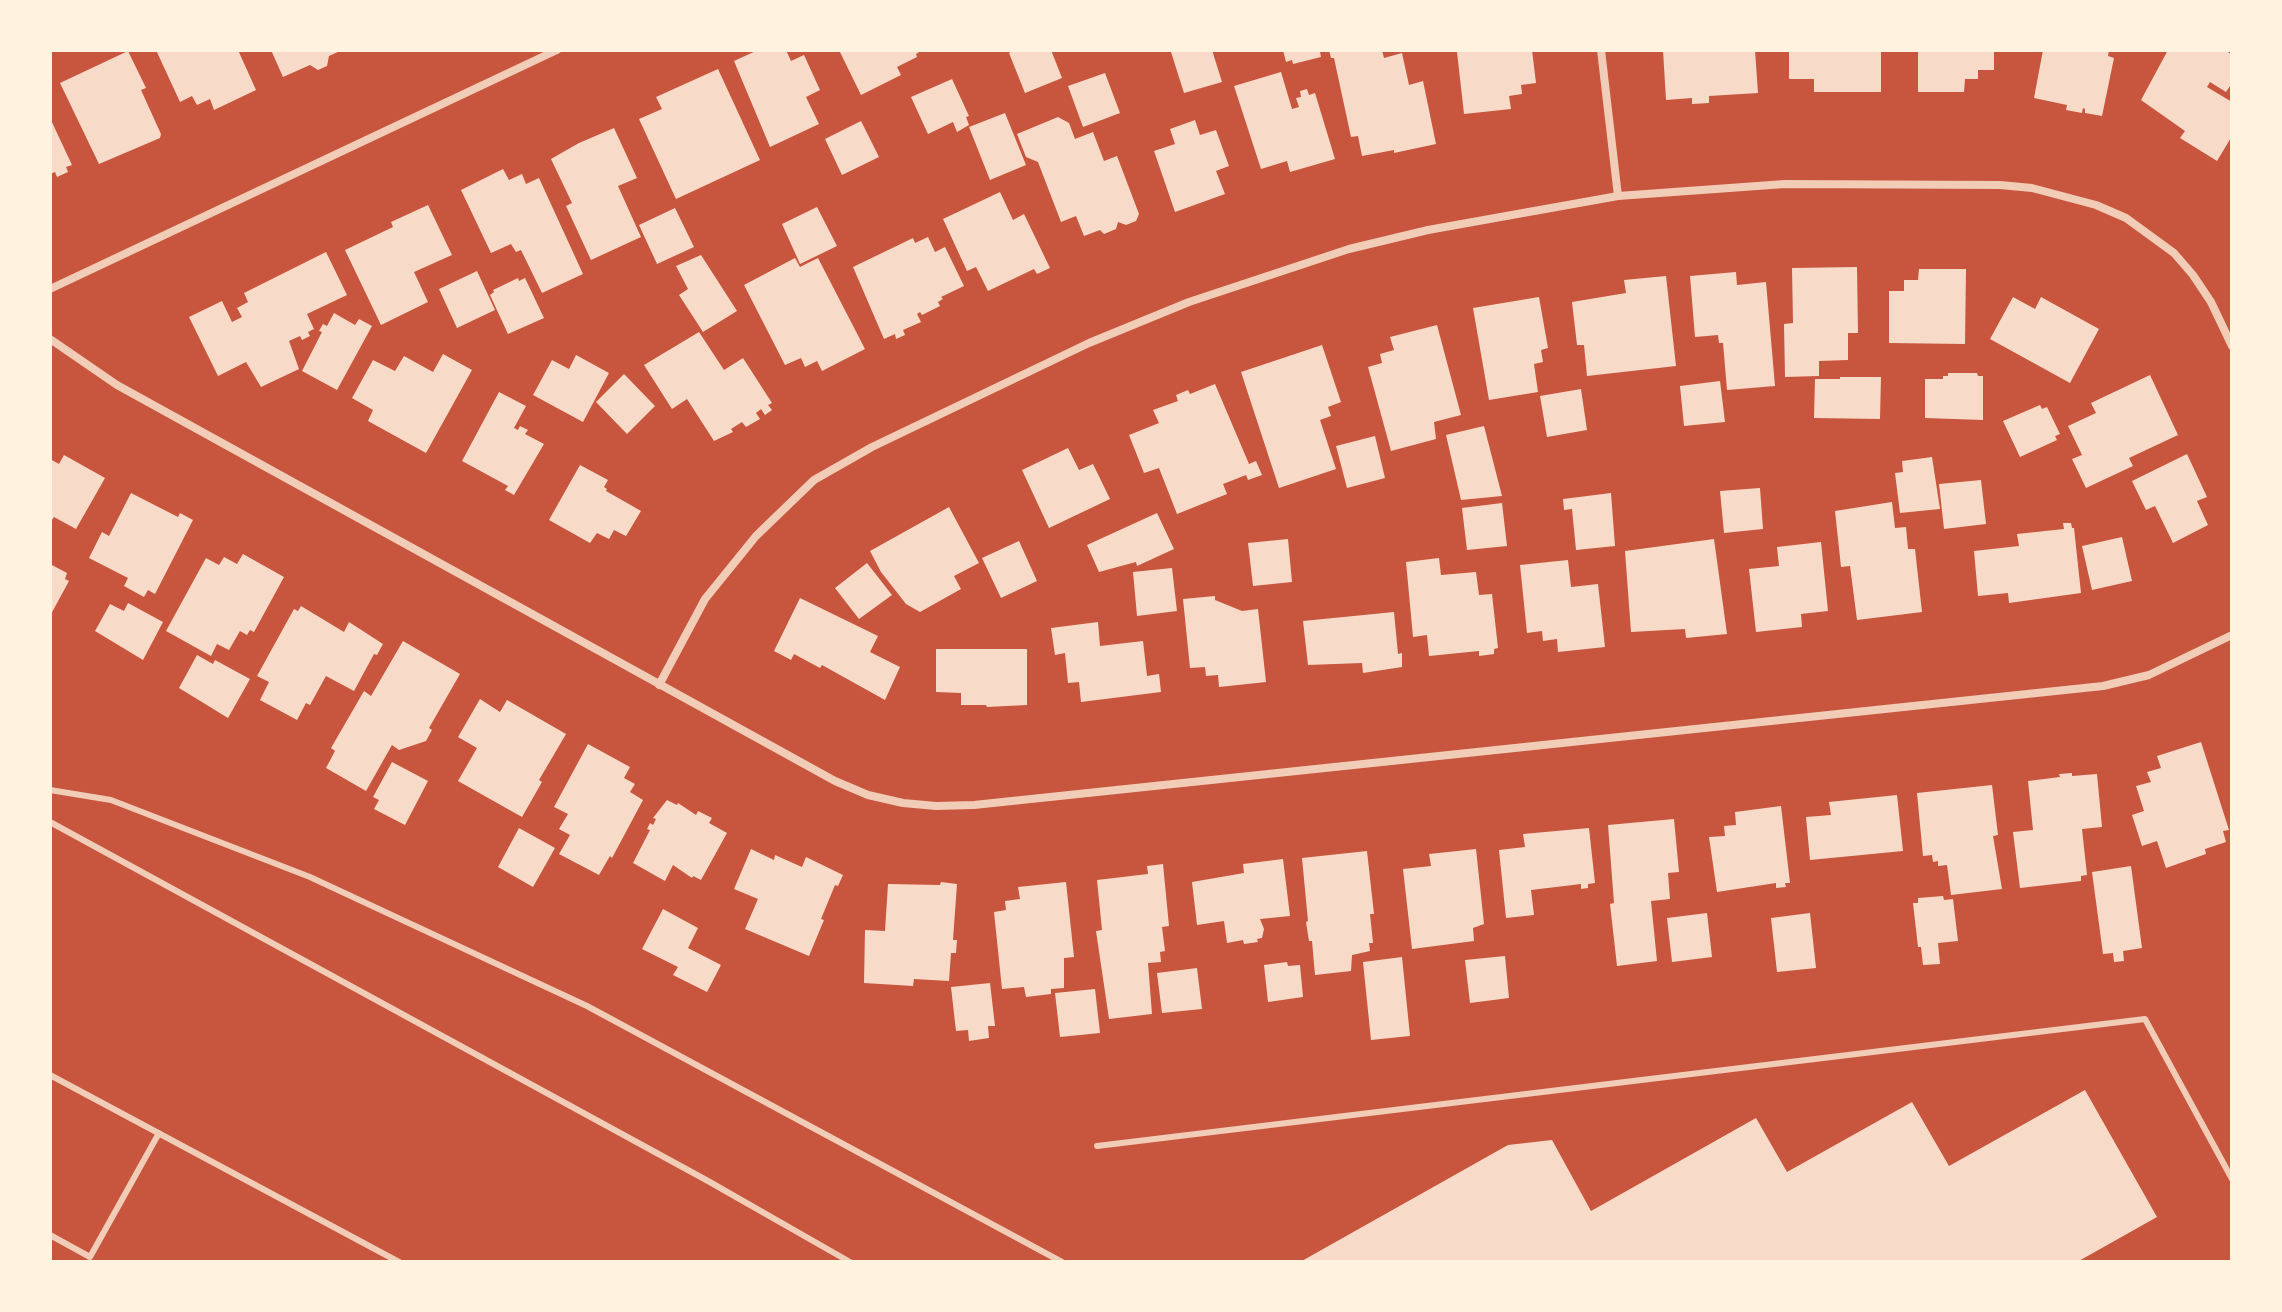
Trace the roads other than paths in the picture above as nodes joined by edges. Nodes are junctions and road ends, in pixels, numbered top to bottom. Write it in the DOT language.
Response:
graph roads {
  1 [pos="557,50"];
  2 [pos="1601,50"];
  3 [pos="1618,196"];
  4 [pos="50,289"];
  5 [pos="50,339"];
  6 [pos="2232,346"];
  7 [pos="2232,635"];
  8 [pos="659,685"];
  9 [pos="50,790"];
  10 [pos="50,822"];
  11 [pos="50,1075"];
  12 [pos="159,1133"];
  13 [pos="1097,1146"];
  14 [pos="2232,1179"];
  15 [pos="50,1235"];
  16 [pos="399,1262"];
  17 [pos="850,1262"];
  18 [pos="1062,1262"];
  1 -- 4 [label="street"];
  2 -- 3 [label="street"];
  3 -- 6 [label="street"];
  3 -- 8 [label="street"];
  5 -- 8 [label="street"];
  7 -- 8 [label="street"];
  9 -- 18 [label="lane"];
  10 -- 17 [label="lane"];
  11 -- 12 [label="lane"];
  12 -- 15 [label="lane"];
  12 -- 16 [label="lane"];
  13 -- 14 [label="lane"];
}
